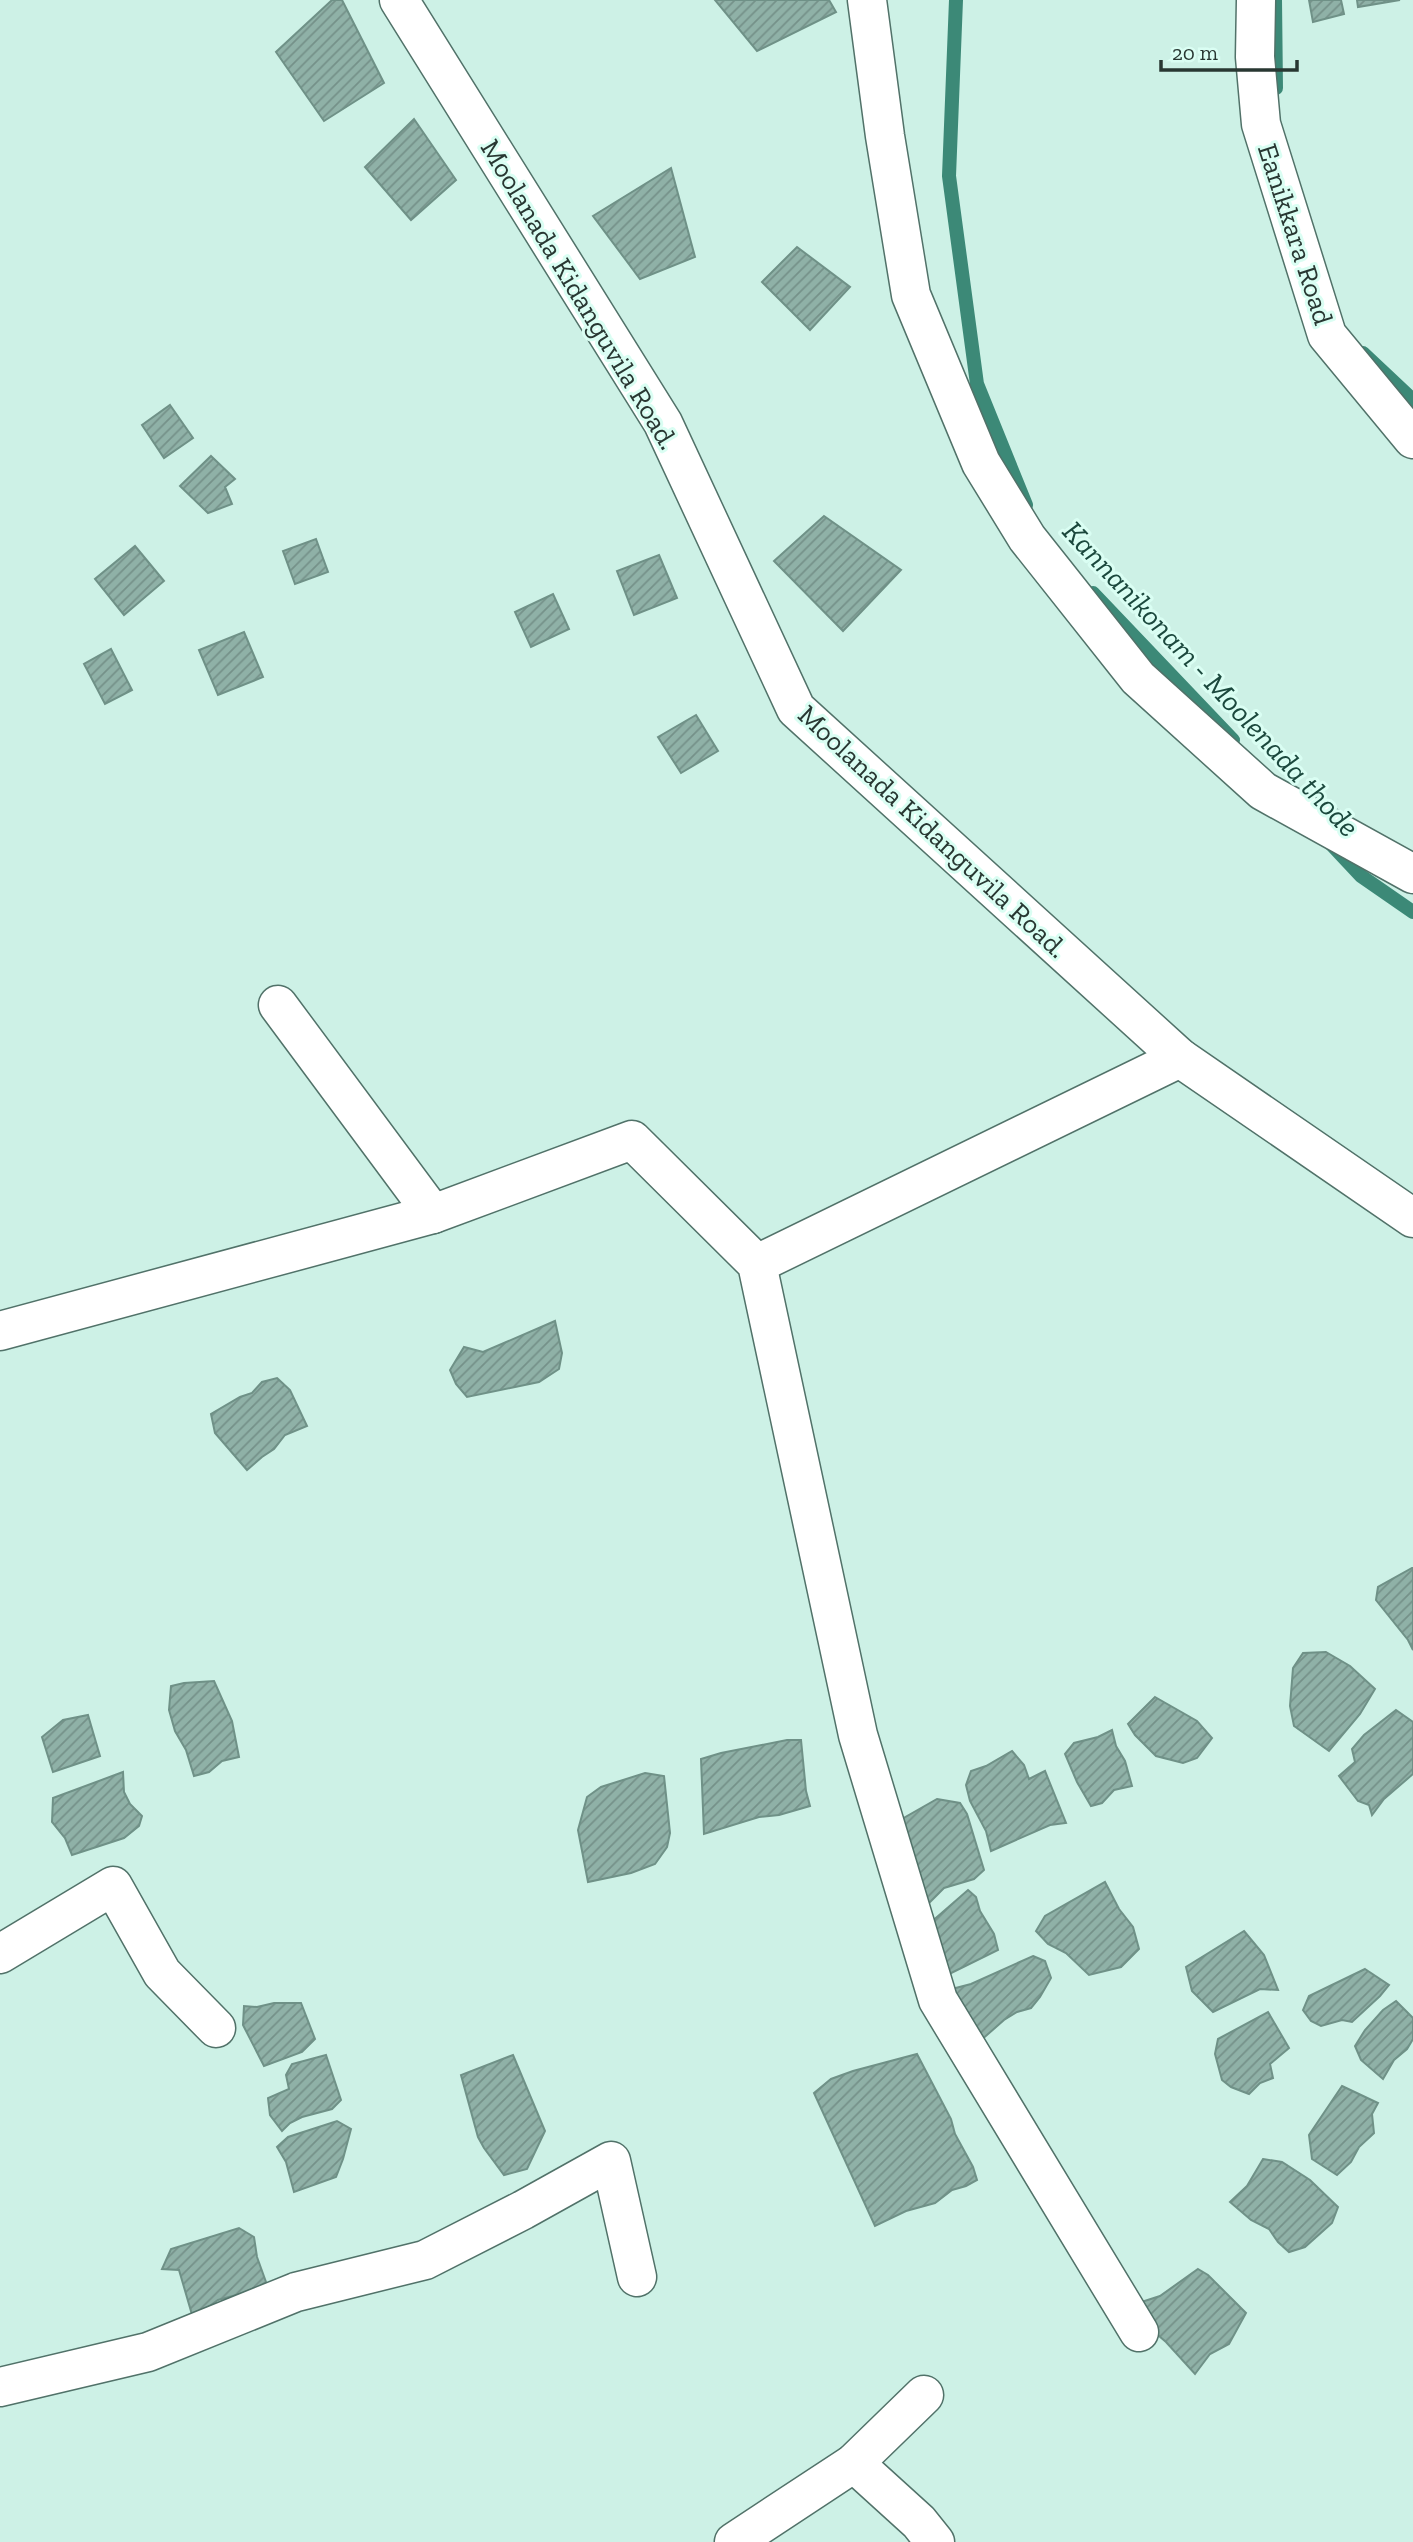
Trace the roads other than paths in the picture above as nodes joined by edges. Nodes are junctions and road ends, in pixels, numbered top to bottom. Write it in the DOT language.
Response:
graph roads {
  1 [pos="399,0"];
  2 [pos="867,0"];
  3 [pos="1256,0"];
  4 [pos="1413,439"];
  5 [pos="1413,874"];
  6 [pos="278,1005"];
  7 [pos="1180,1058"];
  8 [pos="432,1214"];
  9 [pos="1413,1218"];
  10 [pos="757,1264"];
  11 [pos="0,1331"];
  12 [pos="0,1954"];
  13 [pos="216,2028"];
  14 [pos="637,2277"];
  15 [pos="1139,2332"];
  16 [pos="0,2387"];
  17 [pos="924,2395"];
  18 [pos="854,2463"];
  19 [pos="734,2542"];
  20 [pos="935,2542"];
  1 -- 7 [label="street, Moolanada Kidanguvila Road."];
  2 -- 5 [label="street"];
  3 -- 4 [label="street, Eanikkara Road"];
  6 -- 8 [label="street"];
  7 -- 9 [label="street, Moolanada Kidanguvila Road."];
  7 -- 10 [label="street"];
  8 -- 10 [label="street"];
  8 -- 11 [label="street"];
  10 -- 15 [label="street"];
  12 -- 13 [label="street"];
  14 -- 16 [label="street"];
  17 -- 18 [label="street"];
  18 -- 19 [label="street"];
  18 -- 20 [label="street"];
}
